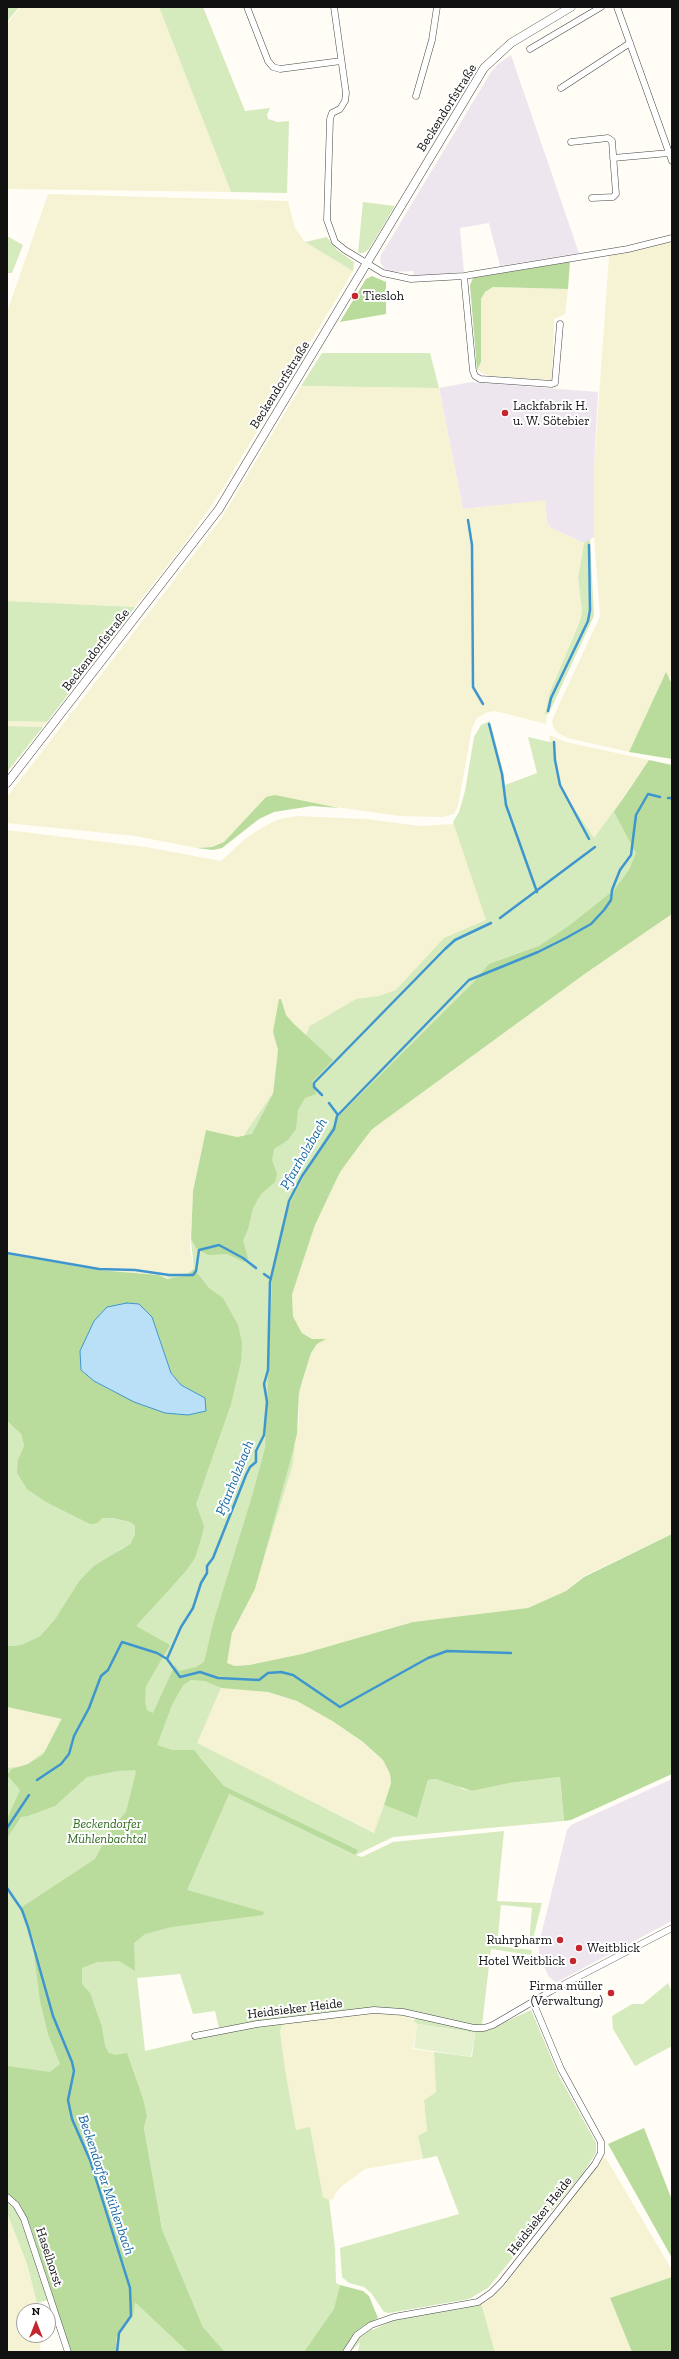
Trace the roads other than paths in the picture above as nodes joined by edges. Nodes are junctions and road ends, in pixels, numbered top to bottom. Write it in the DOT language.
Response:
graph roads {
  1 [pos="247,7"];
  2 [pos="334,7"];
  3 [pos="437,7"];
  4 [pos="571,7"];
  5 [pos="601,7"];
  6 [pos="617,7"];
  7 [pos="630,43"];
  8 [pos="530,49"];
  9 [pos="341,61"];
  10 [pos="561,88"];
  11 [pos="416,96"];
  12 [pos="571,142"];
  13 [pos="669,153"];
  14 [pos="613,158"];
  15 [pos="672,161"];
  16 [pos="592,198"];
  17 [pos="672,238"];
  18 [pos="367,263"];
  19 [pos="464,276"];
  20 [pos="560,324"];
  21 [pos="7,783"];
  22 [pos="672,1928"];
  23 [pos="533,2002"];
  24 [pos="195,2036"];
  25 [pos="7,2197"];
  26 [pos="68,2352"];
  27 [pos="346,2352"];
  1 -- 9 [label="street"];
  2 -- 9 [label="street"];
  3 -- 11 [label="street"];
  4 -- 18 [label="street, Beckendorfstraße"];
  5 -- 8 [label="street"];
  6 -- 7 [label="street"];
  7 -- 10 [label="street"];
  7 -- 13 [label="street"];
  9 -- 18 [label="street"];
  12 -- 14 [label="street"];
  13 -- 14 [label="street"];
  13 -- 15 [label="street"];
  14 -- 16 [label="street"];
  17 -- 19 [label="street"];
  18 -- 19 [label="street"];
  18 -- 21 [label="street, Beckendorfstraße"];
  19 -- 20 [label="street"];
  22 -- 23 [label="street, Heidsieker Heide"];
  23 -- 24 [label="street, Heidsieker Heide"];
  23 -- 27 [label="street, Heidsieker Heide"];
  25 -- 26 [label="street, Haselhorst"];
}
